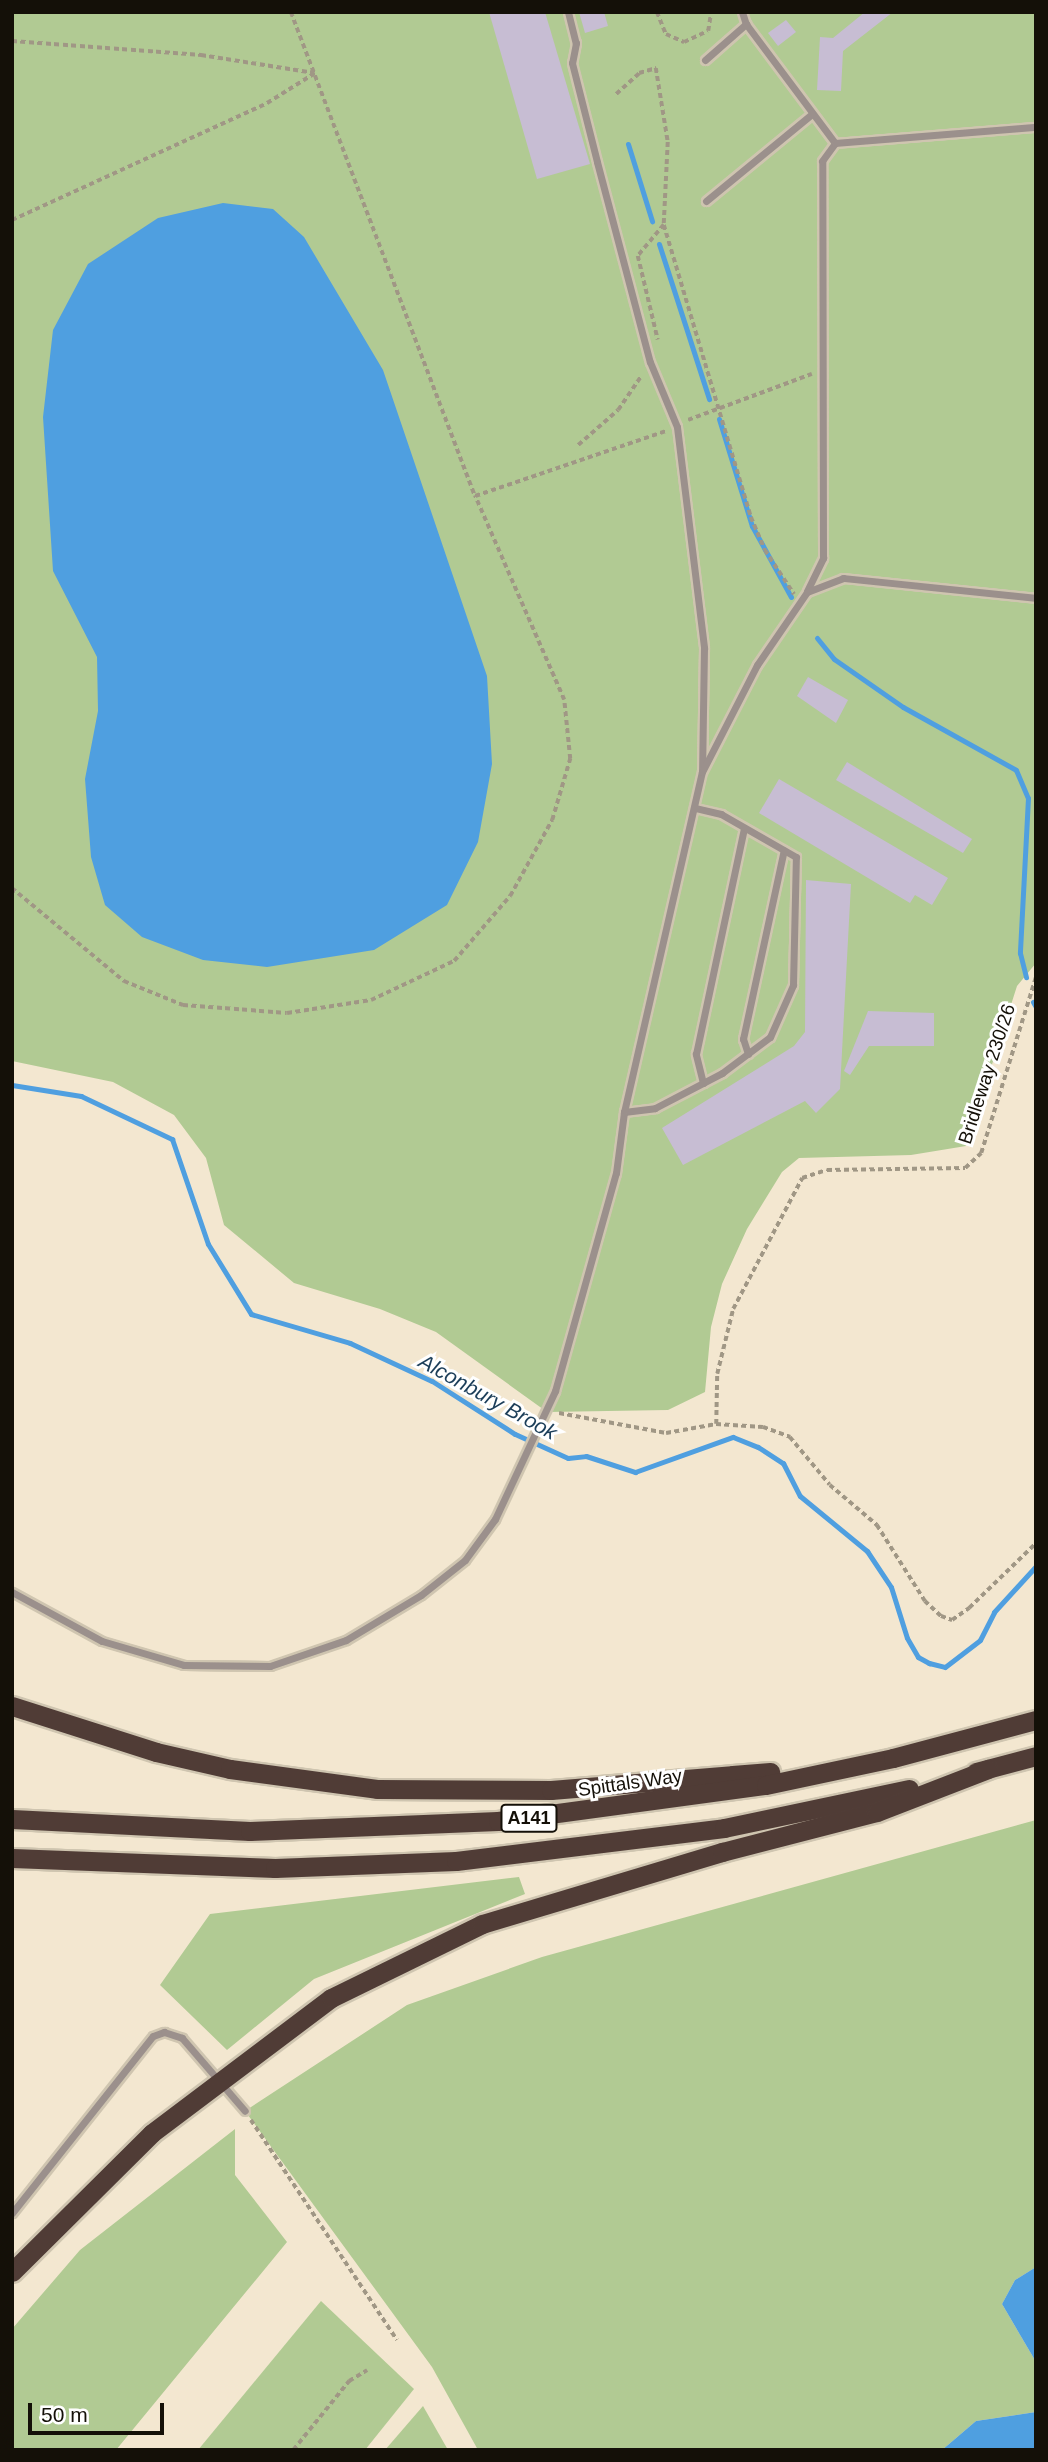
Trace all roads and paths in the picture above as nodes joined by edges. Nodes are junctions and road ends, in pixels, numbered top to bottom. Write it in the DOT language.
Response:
graph roads {
  1 [pos="292,12"];
  2 [pos="568,12"];
  3 [pos="657,12"];
  4 [pos="711,12"];
  5 [pos="742,12"];
  6 [pos="746,24"];
  7 [pos="12,41"];
  8 [pos="705,60"];
  9 [pos="315,73"];
  10 [pos="616,94"];
  11 [pos="812,114"];
  12 [pos="1036,127"];
  13 [pos="835,143"];
  14 [pos="706,201"];
  15 [pos="12,220"];
  16 [pos="664,225"];
  17 [pos="650,362"];
  18 [pos="820,371"];
  19 [pos="719,407"];
  20 [pos="677,427"];
  21 [pos="578,445"];
  22 [pos="475,496"];
  23 [pos="807,592"];
  24 [pos="1036,598"];
  25 [pos="799,601"];
  26 [pos="702,772"];
  27 [pos="695,808"];
  28 [pos="744,828"];
  29 [pos="784,850"];
  30 [pos="12,888"];
  31 [pos="1036,976"];
  32 [pos="748,1054"];
  33 [pos="703,1083"];
  34 [pos="624,1112"];
  35 [pos="547,1412"];
  36 [pos="716,1424"];
  37 [pos="1036,1543"];
  38 [pos="12,1592"];
  39 [pos="12,1706"];
  40 [pos="1036,1720"];
  41 [pos="1036,1756"];
  42 [pos="893,1758"];
  43 [pos="988,1769"];
  44 [pos="12,1819"];
  45 [pos="12,1858"];
  46 [pos="224,2082"];
  47 [pos="245,2111"];
  48 [pos="12,2213"];
  49 [pos="12,2272"];
  50 [pos="397,2340"];
  51 [pos="366,2370"];
  52 [pos="293,2450"];
  1 -- 9 [label="path"];
  2 -- 17 [label="lane"];
  3 -- 4 [label="path"];
  5 -- 6 [label="lane"];
  6 -- 8 [label="lane"];
  6 -- 11 [label="lane"];
  7 -- 9 [label="path"];
  9 -- 15 [label="path"];
  9 -- 22 [label="path"];
  10 -- 16 [label="path"];
  11 -- 13 [label="lane"];
  11 -- 14 [label="lane"];
  12 -- 13 [label="lane"];
  13 -- 18 [label="lane"];
  16 -- 17 [label="path"];
  16 -- 19 [label="path"];
  17 -- 20 [label="lane"];
  17 -- 21 [label="path"];
  18 -- 19 [label="path"];
  18 -- 23 [label="lane"];
  19 -- 20 [label="path"];
  19 -- 25 [label="path"];
  20 -- 22 [label="path"];
  20 -- 26 [label="lane"];
  22 -- 30 [label="path"];
  23 -- 24 [label="lane"];
  23 -- 25 [label="lane"];
  25 -- 26 [label="lane"];
  26 -- 27 [label="lane"];
  27 -- 28 [label="lane"];
  27 -- 34 [label="lane"];
  28 -- 29 [label="lane"];
  28 -- 33 [label="lane"];
  29 -- 32 [label="lane"];
  29 -- 32 [label="lane"];
  31 -- 36 [label="path, Bridleway 230/26"];
  32 -- 33 [label="lane"];
  33 -- 34 [label="lane"];
  34 -- 35 [label="lane"];
  35 -- 36 [label="path"];
  35 -- 38 [label="lane"];
  36 -- 37 [label="path"];
  39 -- 42 [label="highway"];
  40 -- 42 [label="highway, Spittals Way / A141"];
  41 -- 43 [label="highway, A141"];
  42 -- 44 [label="highway, Spittals Way / A141"];
  43 -- 45 [label="highway, A141"];
  43 -- 46 [label="highway"];
  46 -- 47 [label="lane"];
  46 -- 48 [label="lane"];
  46 -- 49 [label="highway"];
  47 -- 50 [label="path"];
  51 -- 52 [label="path"];
}
